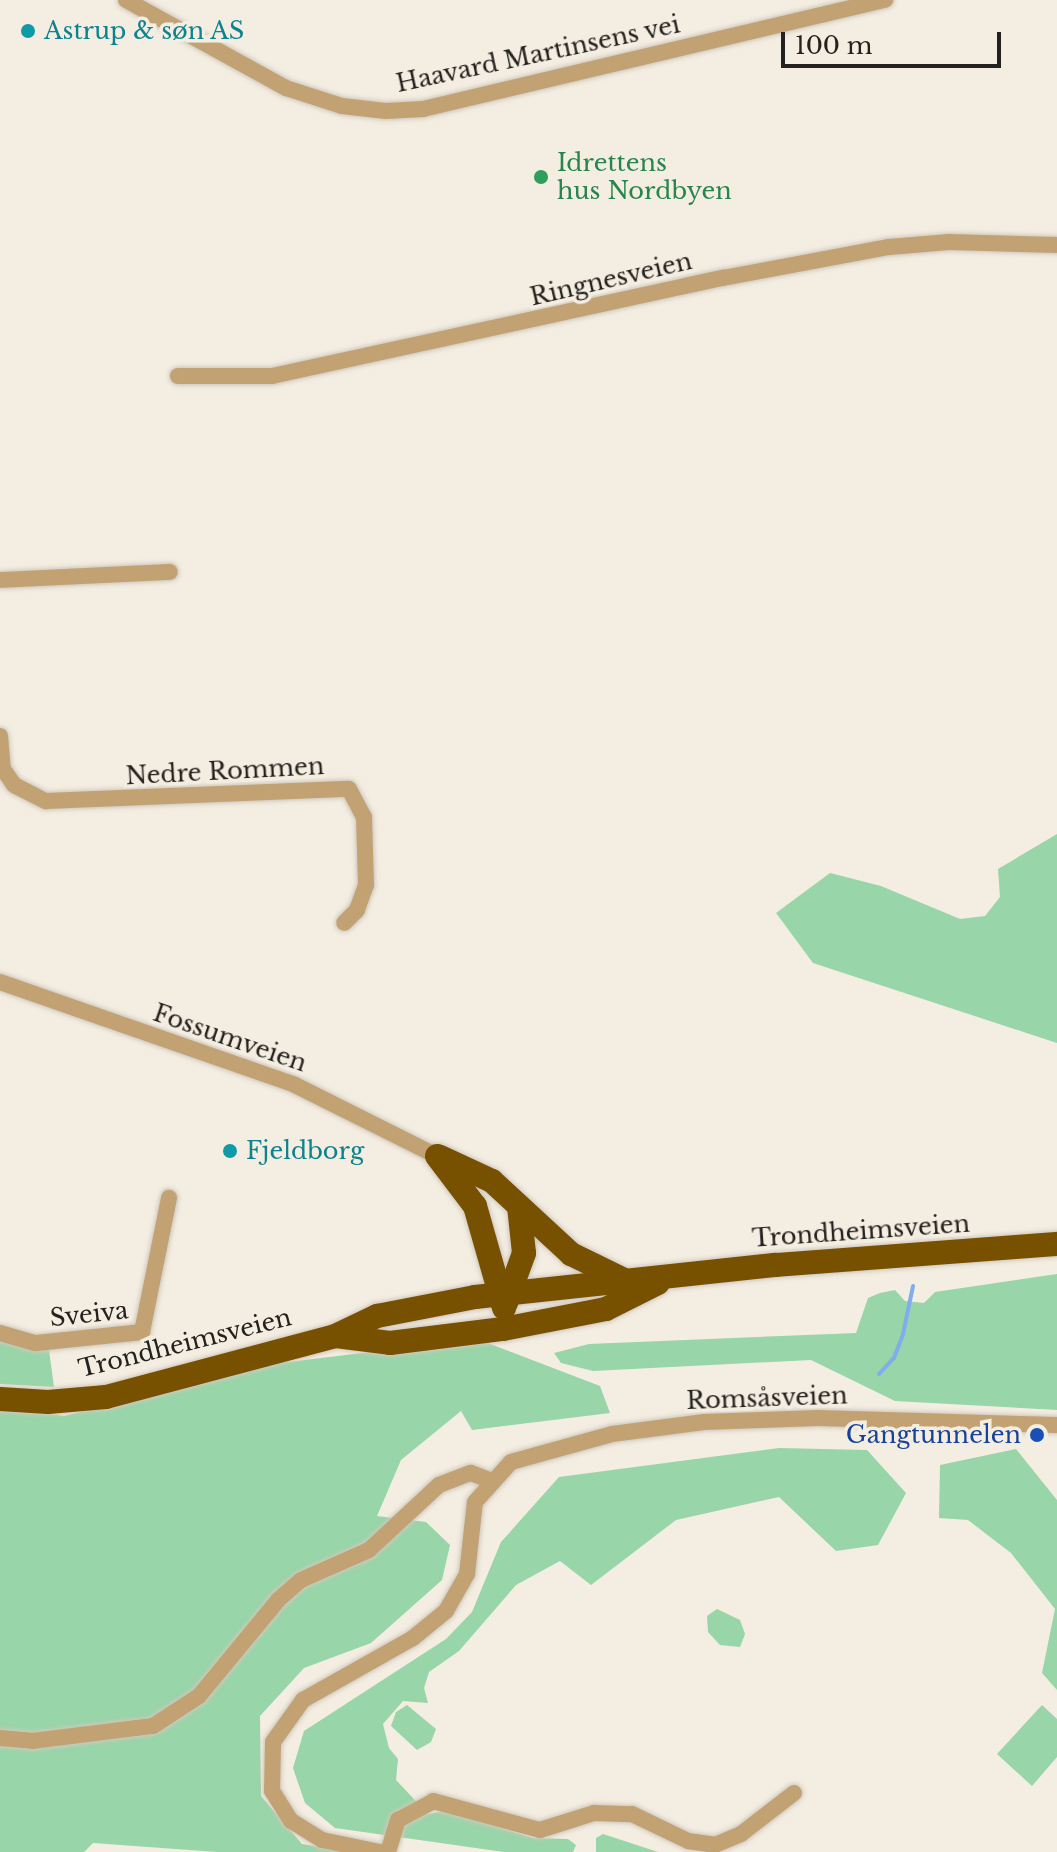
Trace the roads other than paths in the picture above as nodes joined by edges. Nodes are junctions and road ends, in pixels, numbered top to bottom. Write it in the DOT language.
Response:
graph roads {
  1 [pos="126,0"];
  2 [pos="885,0"];
  3 [pos="1057,245"];
  4 [pos="178,376"];
  5 [pos="170,572"];
  6 [pos="0,580"];
  7 [pos="0,736"];
  8 [pos="344,923"];
  9 [pos="0,982"];
  10 [pos="437,1156"];
  11 [pos="169,1198"];
  12 [pos="519,1206"];
  13 [pos="1057,1244"];
  14 [pos="670,1276"];
  15 [pos="631,1282"];
  16 [pos="503,1299"];
  17 [pos="0,1333"];
  18 [pos="335,1336"];
  19 [pos="0,1399"];
  20 [pos="1057,1425"];
  21 [pos="489,1480"];
  22 [pos="0,1738"];
  23 [pos="794,1793"];
  24 [pos="380,1852"];
  25 [pos="388,1852"];
  1 -- 2 [label="street, Haavard Martinsens vei"];
  3 -- 4 [label="street, Ringnesveien"];
  5 -- 6 [label="street"];
  7 -- 8 [label="street, Nedre Rommen"];
  9 -- 10 [label="street, Fossumveien"];
  10 -- 12 [label="highway"];
  10 -- 16 [label="highway"];
  11 -- 17 [label="street, Sveiva"];
  12 -- 15 [label="highway"];
  12 -- 16 [label="highway"];
  13 -- 14 [label="highway, Trondheimsveien"];
  14 -- 15 [label="highway, Trondheimsveien"];
  14 -- 18 [label="highway, Trondheimsveien"];
  15 -- 16 [label="highway, Trondheimsveien"];
  16 -- 18 [label="highway, Trondheimsveien"];
  18 -- 19 [label="highway, Trondheimsveien"];
  20 -- 21 [label="street, Romsåsveien"];
  21 -- 22 [label="street"];
  21 -- 24 [label="street"];
  23 -- 25 [label="street"];
}
